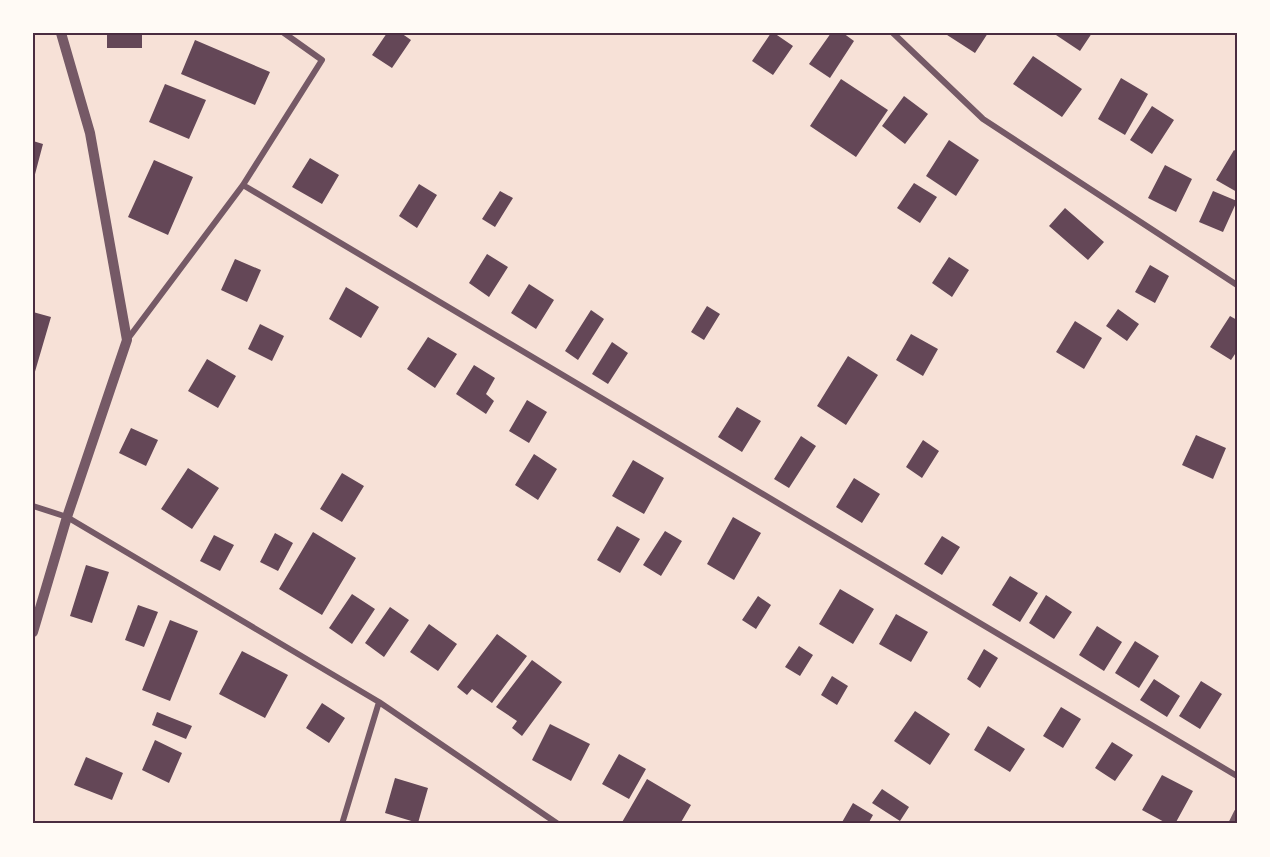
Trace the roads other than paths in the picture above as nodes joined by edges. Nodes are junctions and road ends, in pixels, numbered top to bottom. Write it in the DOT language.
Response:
graph roads {
  1 [pos="61,33"];
  2 [pos="284,33"];
  3 [pos="893,33"];
  4 [pos="243,185"];
  5 [pos="1237,285"];
  6 [pos="127,340"];
  7 [pos="33,506"];
  8 [pos="67,517"];
  9 [pos="33,632"];
  10 [pos="379,702"];
  11 [pos="1237,776"];
  12 [pos="1237,812"];
  13 [pos="342,824"];
  14 [pos="558,824"];
  15 [pos="1231,824"];
  1 -- 6 [label="street"];
  2 -- 4 [label="street"];
  3 -- 5 [label="street"];
  4 -- 6 [label="street"];
  4 -- 11 [label="street"];
  6 -- 8 [label="street"];
  7 -- 8 [label="street"];
  8 -- 9 [label="street"];
  8 -- 10 [label="street"];
  10 -- 13 [label="street"];
  10 -- 14 [label="street"];
  12 -- 15 [label="street"];
}
